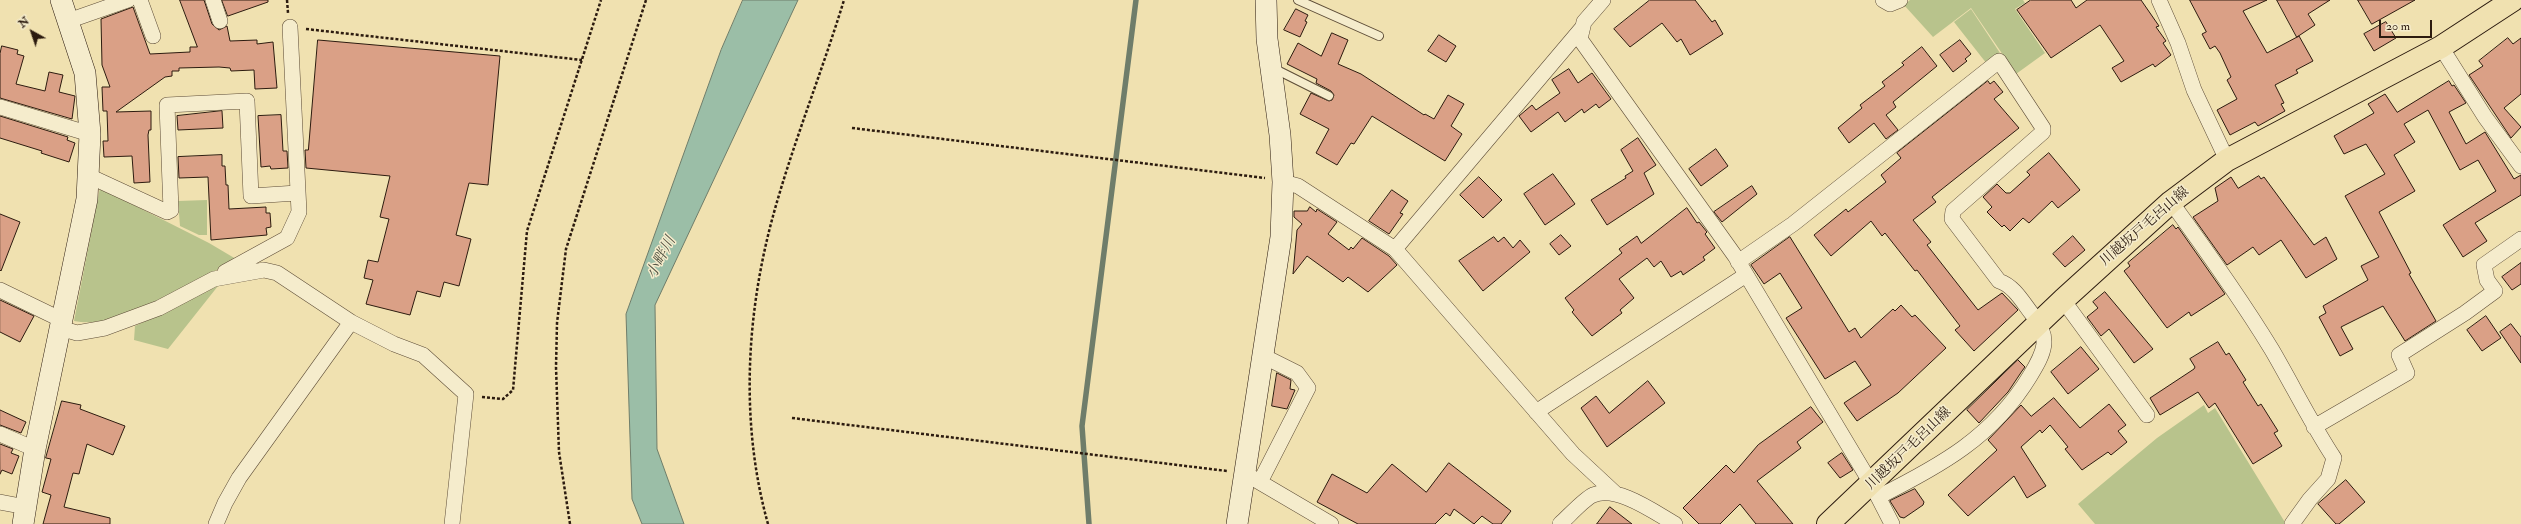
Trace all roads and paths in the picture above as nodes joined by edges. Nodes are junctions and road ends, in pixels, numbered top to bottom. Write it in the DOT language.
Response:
graph roads {
  1 [pos="61,0"];
  2 [pos="128,0"];
  3 [pos="140,0"];
  4 [pos="213,0"];
  5 [pos="601,0"];
  6 [pos="646,0"];
  7 [pos="844,0"];
  8 [pos="1266,0"];
  9 [pos="1298,0"];
  10 [pos="1603,0"];
  11 [pos="1882,0"];
  12 [pos="1900,0"];
  13 [pos="2159,0"];
  14 [pos="2513,0"];
  15 [pos="2521,11"];
  16 [pos="68,21"];
  17 [pos="220,21"];
  18 [pos="290,27"];
  19 [pos="1582,28"];
  20 [pos="153,36"];
  21 [pos="1379,36"];
  22 [pos="2441,47"];
  23 [pos="582,60"];
  24 [pos="1271,66"];
  25 [pos="1329,96"];
  26 [pos="0,107"];
  27 [pos="852,128"];
  28 [pos="90,134"];
  29 [pos="2227,160"];
  30 [pos="2521,166"];
  31 [pos="89,176"];
  32 [pos="1283,182"];
  33 [pos="297,194"];
  34 [pos="2171,202"];
  35 [pos="2521,239"];
  36 [pos="1394,250"];
  37 [pos="1738,262"];
  38 [pos="1746,275"];
  39 [pos="214,279"];
  40 [pos="0,290"];
  41 [pos="2063,300"];
  42 [pos="351,322"];
  43 [pos="2039,323"];
  44 [pos="61,324"];
  45 [pos="1263,356"];
  46 [pos="466,394"];
  47 [pos="1536,412"];
  48 [pos="2147,415"];
  49 [pos="792,418"];
  50 [pos="2314,427"];
  51 [pos="0,434"];
  52 [pos="35,449"];
  53 [pos="1252,478"];
  54 [pos="1875,491"];
  55 [pos="1616,494"];
  56 [pos="0,502"];
  57 [pos="25,515"];
  58 [pos="216,524"];
  59 [pos="452,524"];
  60 [pos="570,524"];
  61 [pos="768,524"];
  62 [pos="1237,524"];
  63 [pos="1331,524"];
  64 [pos="1560,524"];
  65 [pos="1675,524"];
  66 [pos="1828,524"];
  67 [pos="1892,524"];
  68 [pos="2292,524"];
  1 -- 16 [label="street"];
  2 -- 16 [label="street"];
  3 -- 20 [label="street"];
  4 -- 17 [label="street"];
  5 -- 23 [label="path"];
  6 -- 60 [label="path"];
  7 -- 61 [label="path"];
  8 -- 24 [label="street"];
  9 -- 21 [label="lane"];
  10 -- 19 [label="street"];
  11 -- 12 [label="street"];
  13 -- 29 [label="street"];
  14 -- 15 [label="street"];
  14 -- 22 [label="main road, 川越坂戸毛呂山線"];
  16 -- 28 [label="street"];
  18 -- 23 [label="path"];
  18 -- 33 [label="street"];
  19 -- 36 [label="street"];
  19 -- 37 [label="street"];
  22 -- 29 [label="main road, 川越坂戸毛呂山線"];
  22 -- 30 [label="street"];
  23 -- 46 [label="path"];
  24 -- 25 [label="lane"];
  24 -- 32 [label="street"];
  26 -- 28 [label="street"];
  27 -- 32 [label="path"];
  28 -- 31 [label="street"];
  29 -- 34 [label="main road, 川越坂戸毛呂山線"];
  31 -- 33 [label="street"];
  31 -- 44 [label="street"];
  32 -- 36 [label="street"];
  32 -- 45 [label="street"];
  33 -- 39 [label="street"];
  34 -- 41 [label="main road, 川越坂戸毛呂山線"];
  34 -- 50 [label="street"];
  35 -- 50 [label="street"];
  36 -- 47 [label="street"];
  37 -- 38 [label="street"];
  37 -- 43 [label="street"];
  38 -- 47 [label="street"];
  38 -- 54 [label="street"];
  39 -- 42 [label="street"];
  39 -- 44 [label="street"];
  40 -- 44 [label="street"];
  41 -- 43 [label="main road, 川越坂戸毛呂山線"];
  41 -- 48 [label="street"];
  42 -- 46 [label="street"];
  42 -- 58 [label="street"];
  43 -- 54 [label="main road, 川越坂戸毛呂山線"];
  43 -- 54 [label="street"];
  44 -- 52 [label="street"];
  45 -- 53 [label="street"];
  45 -- 53 [label="street"];
  46 -- 59 [label="street"];
  47 -- 55 [label="street"];
  49 -- 53 [label="path"];
  50 -- 68 [label="street"];
  51 -- 52 [label="street"];
  52 -- 57 [label="street"];
  53 -- 62 [label="street"];
  53 -- 63 [label="street"];
  54 -- 66 [label="main road, 川越坂戸毛呂山線"];
  54 -- 67 [label="street"];
  55 -- 64 [label="street"];
  55 -- 65 [label="street"];
  56 -- 57 [label="street"];
}
